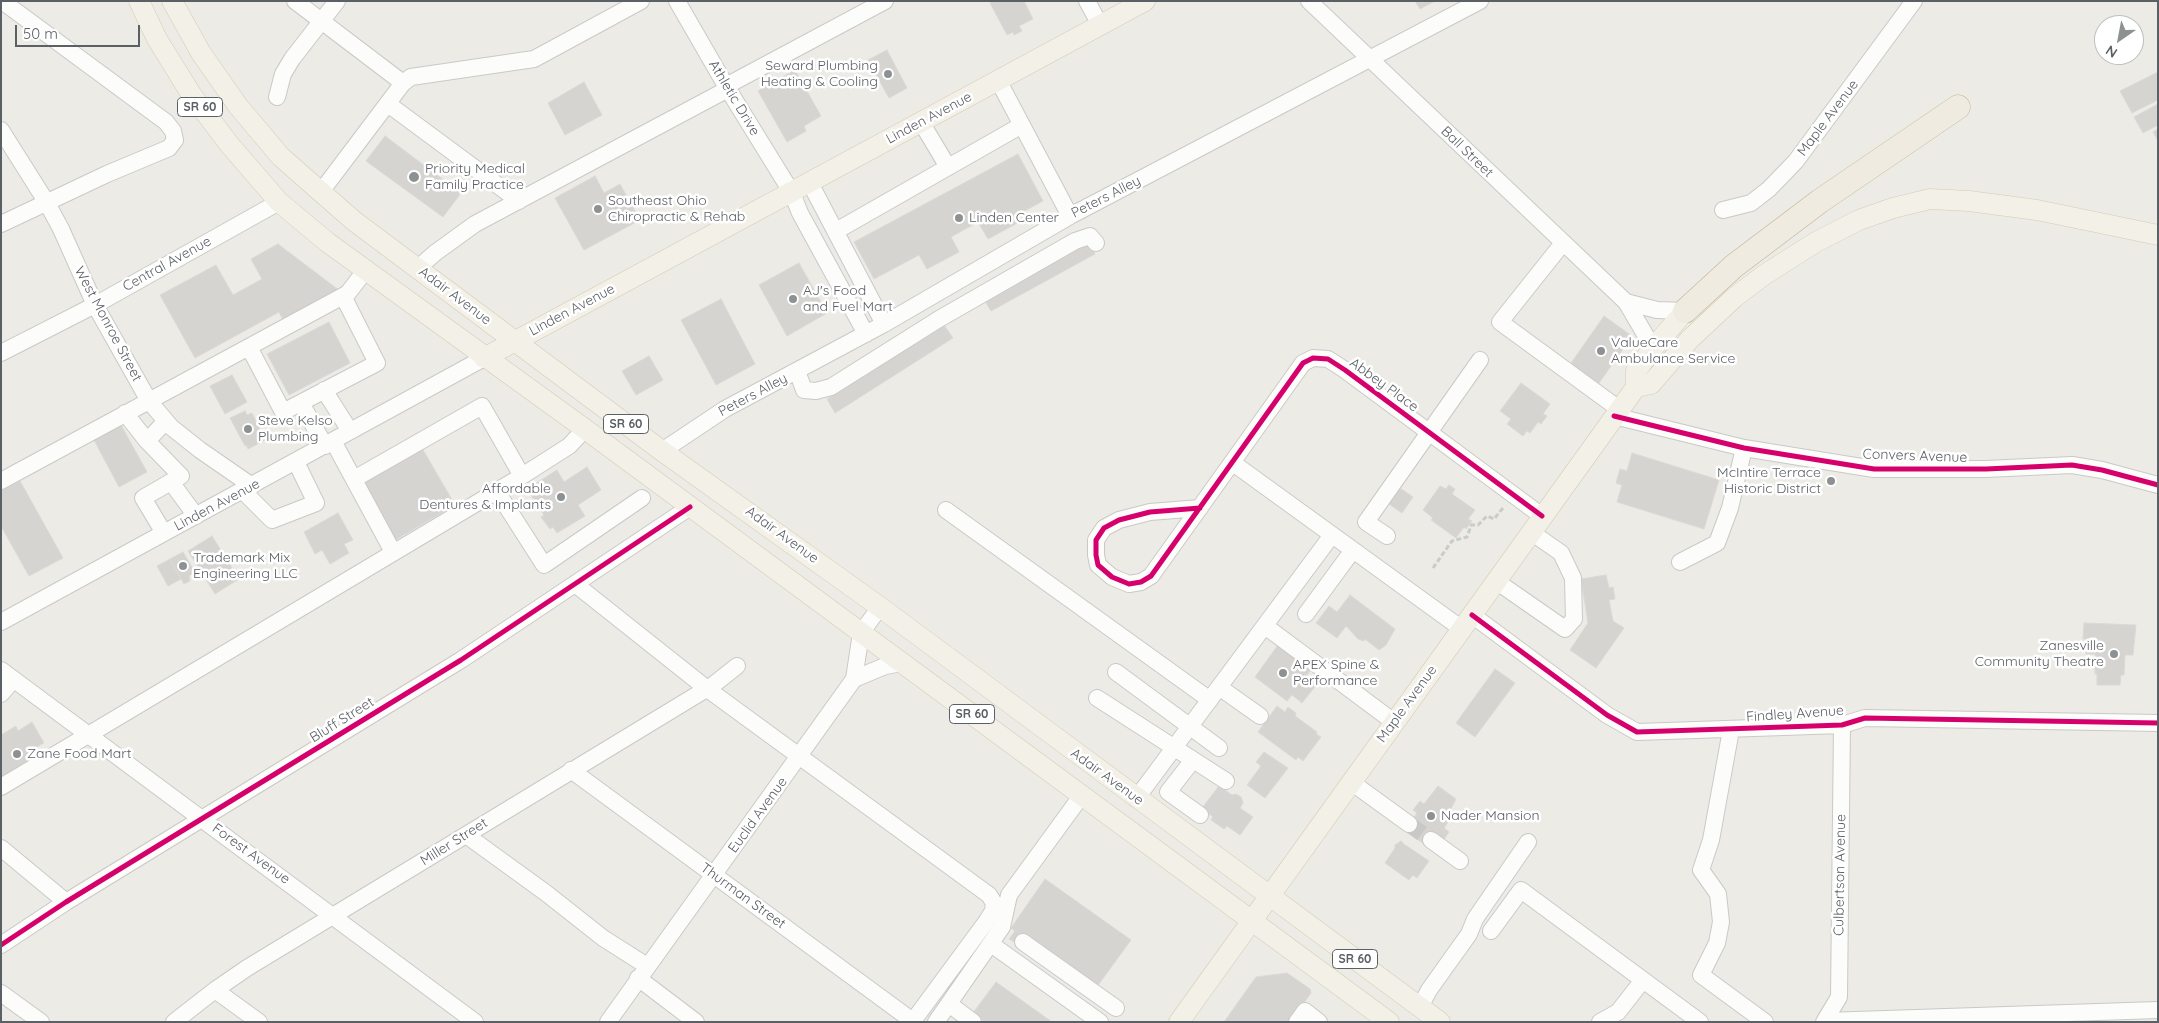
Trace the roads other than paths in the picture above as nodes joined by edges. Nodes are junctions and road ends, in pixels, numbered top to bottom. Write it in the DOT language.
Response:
graph roads {
  1 [pos="2,1"];
  2 [pos="139,1"];
  3 [pos="172,1"];
  4 [pos="295,1"];
  5 [pos="337,1"];
  6 [pos="641,1"];
  7 [pos="677,1"];
  8 [pos="884,1"];
  9 [pos="1087,1"];
  10 [pos="1145,1"];
  11 [pos="1309,1"];
  12 [pos="1480,1"];
  13 [pos="1914,1"];
  14 [pos="321,22"];
  15 [pos="1100,25"];
  16 [pos="1371,60"];
  17 [pos="998,80"];
  18 [pos="403,83"];
  19 [pos="727,87"];
  20 [pos="278,96"];
  21 [pos="388,104"];
  22 [pos="1958,107"];
  23 [pos="921,122"];
  24 [pos="1022,125"];
  25 [pos="1,130"];
  26 [pos="948,168"];
  27 [pos="810,183"];
  28 [pos="320,192"];
  29 [pos="792,193"];
  30 [pos="520,201"];
  31 [pos="279,202"];
  32 [pos="47,203"];
  33 [pos="1723,210"];
  34 [pos="1070,216"];
  35 [pos="1,224"];
  36 [pos="836,231"];
  37 [pos="2158,236"];
  38 [pos="1096,243"];
  39 [pos="1563,243"];
  40 [pos="418,268"];
  41 [pos="365,271"];
  42 [pos="344,296"];
  43 [pos="1626,302"];
  44 [pos="95,304"];
  45 [pos="1686,311"];
  46 [pos="884,324"];
  47 [pos="866,334"];
  48 [pos="514,341"];
  49 [pos="249,347"];
  50 [pos="1653,348"];
  51 [pos="1,353"];
  52 [pos="484,358"];
  53 [pos="1480,360"];
  54 [pos="797,371"];
  55 [pos="1636,386"];
  56 [pos="324,390"];
  57 [pos="149,400"];
  58 [pos="300,403"];
  59 [pos="1617,412"];
  60 [pos="125,413"];
  61 [pos="166,421"];
  62 [pos="585,430"];
  63 [pos="350,432"];
  64 [pos="1429,432"];
  65 [pos="147,441"];
  66 [pos="329,444"];
  67 [pos="1744,448"];
  68 [pos="662,451"];
  69 [pos="296,462"];
  70 [pos="1232,463"];
  71 [pos="522,476"];
  72 [pos="354,479"];
  73 [pos="1,480"];
  74 [pos="171,482"];
  75 [pos="2158,485"];
  76 [pos="248,488"];
  77 [pos="496,490"];
  78 [pos="642,498"];
  79 [pos="690,507"];
  80 [pos="1200,508"];
  81 [pos="946,510"];
  82 [pos="196,516"];
  83 [pos="1536,524"];
  84 [pos="164,533"];
  85 [pos="1332,535"];
  86 [pos="1387,536"];
  87 [pos="1353,550"];
  88 [pos="393,552"];
  89 [pos="1680,562"];
  90 [pos="1496,581"];
  91 [pos="575,584"];
  92 [pos="880,607"];
  93 [pos="1306,614"];
  94 [pos="1,622"];
  95 [pos="1467,622"];
  96 [pos="1265,626"];
  97 [pos="861,633"];
  98 [pos="902,663"];
  99 [pos="737,666"];
  100 [pos="1116,672"];
  101 [pos="7,675"];
  102 [pos="854,679"];
  103 [pos="706,688"];
  104 [pos="1215,693"];
  105 [pos="1,694"];
  106 [pos="1098,698"];
  107 [pos="1260,716"];
  108 [pos="1394,722"];
  109 [pos="2158,723"];
  110 [pos="1842,725"];
  111 [pos="1190,726"];
  112 [pos="1731,730"];
  113 [pos="87,734"];
  114 [pos="1175,748"];
  115 [pos="1219,748"];
  116 [pos="799,757"];
  117 [pos="1193,760"];
  118 [pos="571,770"];
  119 [pos="1226,782"];
  120 [pos="1351,782"];
  121 [pos="1,787"];
  122 [pos="1082,796"];
  123 [pos="1136,799"];
  124 [pos="1200,815"];
  125 [pos="203,819"];
  126 [pos="1409,824"];
  127 [pos="466,835"];
  128 [pos="1431,840"];
  129 [pos="1528,842"];
  130 [pos="1,848"];
  131 [pos="1460,861"];
  132 [pos="714,875"];
  133 [pos="1270,896"];
  134 [pos="66,902"];
  135 [pos="334,916"];
  136 [pos="1251,920"];
  137 [pos="1491,931"];
  138 [pos="1012,935"];
  139 [pos="991,944"];
  140 [pos="1,945"];
  141 [pos="643,972"];
  142 [pos="1642,980"];
  143 [pos="215,990"];
  144 [pos="1,993"];
  145 [pos="949,1004"];
  146 [pos="1420,1007"];
  147 [pos="1116,1008"];
  148 [pos="2158,1010"];
  149 [pos="1380,1019"];
  150 [pos="913,1021"];
  151 [pos="1824,1021"];
  152 [pos="40,1022"];
  153 [pos="174,1022"];
  154 [pos="259,1022"];
  155 [pos="475,1022"];
  156 [pos="608,1022"];
  157 [pos="696,1022"];
  158 [pos="936,1022"];
  159 [pos="974,1022"];
  160 [pos="1100,1022"];
  161 [pos="1179,1022"];
  162 [pos="1297,1022"];
  163 [pos="1319,1022"];
  164 [pos="1440,1022"];
  165 [pos="1600,1022"];
  166 [pos="1700,1022"];
  167 [pos="1765,1022"];
  1 -- 32 [label="street"];
  2 -- 31 [label="main road, SR 60"];
  3 -- 28 [label="main road, Adair Avenue / SR 60"];
  4 -- 14 [label="street"];
  5 -- 14 [label="street"];
  6 -- 18 [label="street"];
  7 -- 19 [label="street, Athletic Drive"];
  8 -- 19 [label="street"];
  9 -- 15 [label="street"];
  10 -- 15 [label="main road, Linden Avenue"];
  11 -- 16 [label="street, Ball Street"];
  12 -- 16 [label="street, Peters Alley"];
  13 -- 33 [label="street, Maple Avenue"];
  14 -- 18 [label="street"];
  14 -- 20 [label="street"];
  15 -- 17 [label="main road, Linden Avenue"];
  16 -- 34 [label="street, Peters Alley"];
  16 -- 39 [label="street, Ball Street"];
  17 -- 23 [label="main road, Linden Avenue"];
  17 -- 24 [label="street"];
  18 -- 21 [label="street"];
  19 -- 29 [label="street, Athletic Drive"];
  19 -- 30 [label="street"];
  21 -- 28 [label="street"];
  21 -- 30 [label="street"];
  22 -- 45 [label="highway"];
  23 -- 26 [label="street"];
  23 -- 27 [label="main road, Linden Avenue"];
  24 -- 26 [label="street"];
  24 -- 34 [label="street"];
  25 -- 32 [label="street, West Monroe Street"];
  26 -- 36 [label="street"];
  27 -- 29 [label="main road, Linden Avenue"];
  27 -- 36 [label="street"];
  28 -- 40 [label="main road, Adair Avenue / SR 60"];
  29 -- 47 [label="street, Athletic Drive"];
  29 -- 48 [label="main road, Linden Avenue"];
  30 -- 40 [label="street"];
  31 -- 41 [label="main road, SR 60"];
  31 -- 44 [label="street, Central Avenue"];
  32 -- 35 [label="street"];
  32 -- 44 [label="street, West Monroe Street"];
  34 -- 46 [label="street, Peters Alley"];
  36 -- 46 [label="street"];
  37 -- 55 [label="main road"];
  38 -- 54 [label="street"];
  39 -- 43 [label="street, Ball Street"];
  39 -- 59 [label="street"];
  40 -- 48 [label="main road, Adair Avenue / SR 60"];
  41 -- 42 [label="street"];
  41 -- 52 [label="main road, SR 60"];
  42 -- 49 [label="street"];
  42 -- 56 [label="street"];
  43 -- 45 [label="street, Ball Street"];
  43 -- 50 [label="street, Ball Street"];
  44 -- 51 [label="street, Central Avenue"];
  44 -- 57 [label="street, West Monroe Street"];
  45 -- 50 [label="main road"];
  46 -- 47 [label="street, Peters Alley"];
  47 -- 54 [label="street, Peters Alley"];
  48 -- 52 [label="main road, Linden Avenue"];
  48 -- 68 [label="main road, Adair Avenue / SR 60"];
  49 -- 57 [label="street"];
  49 -- 58 [label="street"];
  50 -- 55 [label="main road"];
  52 -- 62 [label="main road, SR 60"];
  52 -- 63 [label="street, Linden Avenue"];
  53 -- 64 [label="street"];
  54 -- 68 [label="street, Peters Alley"];
  55 -- 59 [label="main road, Maple Avenue"];
  56 -- 58 [label="street"];
  56 -- 63 [label="street"];
  57 -- 60 [label="street"];
  57 -- 61 [label="street, West Monroe Street"];
  58 -- 66 [label="street"];
  59 -- 67 [label="street, Convers Avenue"];
  59 -- 83 [label="main road, Maple Avenue"];
  60 -- 65 [label="street"];
  60 -- 73 [label="street"];
  61 -- 65 [label="street"];
  61 -- 76 [label="street, West Monroe Street"];
  62 -- 71 [label="street"];
  62 -- 79 [label="main road, SR 60"];
  63 -- 66 [label="street, Linden Avenue"];
  64 -- 70 [label="street, Abbey Place"];
  64 -- 83 [label="street, Abbey Place"];
  64 -- 86 [label="street"];
  65 -- 74 [label="street"];
  66 -- 69 [label="street, Linden Avenue"];
  66 -- 72 [label="street"];
  67 -- 75 [label="street, Convers Avenue"];
  67 -- 89 [label="street"];
  68 -- 92 [label="main road, Adair Avenue / SR 60"];
  69 -- 76 [label="street, Linden Avenue"];
  69 -- 76 [label="street, West Monroe Street"];
  70 -- 80 [label="street, Abbey Place"];
  70 -- 85 [label="street"];
  71 -- 72 [label="street"];
  71 -- 77 [label="street"];
  72 -- 88 [label="street"];
  74 -- 82 [label="street"];
  74 -- 84 [label="street"];
  76 -- 82 [label="street, Linden Avenue"];
  77 -- 78 [label="street"];
  77 -- 88 [label="street"];
  79 -- 91 [label="street, Bluff Street"];
  79 -- 97 [label="main road, SR 60"];
  80 -- 80 [label="street, Abbey Place"];
  81 -- 104 [label="street"];
  82 -- 84 [label="street, Linden Avenue"];
  83 -- 90 [label="main road, Maple Avenue"];
  83 -- 90 [label="street, Abbey Place"];
  84 -- 94 [label="street, Linden Avenue"];
  85 -- 87 [label="street"];
  85 -- 96 [label="street"];
  87 -- 93 [label="street"];
  87 -- 95 [label="street"];
  88 -- 113 [label="street"];
  90 -- 95 [label="main road, Maple Avenue"];
  91 -- 103 [label="street"];
  91 -- 125 [label="street, Bluff Street"];
  92 -- 97 [label="street, Euclid Avenue"];
  92 -- 123 [label="main road, Adair Avenue / SR 60"];
  95 -- 108 [label="main road, Maple Avenue"];
  95 -- 112 [label="street, Findley Avenue"];
  96 -- 104 [label="street"];
  96 -- 108 [label="street"];
  97 -- 98 [label="main road, SR 60"];
  97 -- 102 [label="street, Euclid Avenue"];
  98 -- 102 [label="street"];
  98 -- 122 [label="main road, SR 60"];
  99 -- 103 [label="street, Miller Street"];
  100 -- 111 [label="street"];
  101 -- 105 [label="street"];
  101 -- 113 [label="street, Forest Avenue"];
  102 -- 116 [label="street, Euclid Avenue"];
  103 -- 116 [label="street"];
  103 -- 118 [label="street, Miller Street"];
  104 -- 107 [label="street"];
  104 -- 111 [label="street"];
  106 -- 114 [label="street"];
  108 -- 120 [label="main road, Maple Avenue"];
  109 -- 110 [label="street, Findley Avenue"];
  110 -- 112 [label="street, Findley Avenue"];
  110 -- 151 [label="street, Culbertson Avenue"];
  111 -- 114 [label="street"];
  111 -- 115 [label="street"];
  112 -- 167 [label="street"];
  113 -- 121 [label="street"];
  113 -- 125 [label="street, Forest Avenue"];
  114 -- 117 [label="street"];
  114 -- 123 [label="street"];
  116 -- 132 [label="street, Euclid Avenue"];
  116 -- 150 [label="street"];
  117 -- 119 [label="street"];
  117 -- 124 [label="street"];
  118 -- 127 [label="street, Miller Street"];
  118 -- 132 [label="street, Thurman Street"];
  120 -- 126 [label="street"];
  120 -- 133 [label="main road, Maple Avenue"];
  122 -- 136 [label="main road, SR 60"];
  122 -- 138 [label="street"];
  123 -- 133 [label="main road, Adair Avenue / SR 60"];
  125 -- 134 [label="street, Bluff Street"];
  125 -- 135 [label="street, Forest Avenue"];
  127 -- 135 [label="street, Miller Street"];
  127 -- 141 [label="street"];
  128 -- 131 [label="street"];
  129 -- 146 [label="street"];
  130 -- 134 [label="street"];
  132 -- 141 [label="street, Euclid Avenue"];
  132 -- 150 [label="street, Thurman Street"];
  133 -- 136 [label="main road, Maple Avenue"];
  133 -- 146 [label="main road, Adair Avenue / SR 60"];
  134 -- 140 [label="street, Bluff Street"];
  135 -- 143 [label="street, Miller Street"];
  135 -- 155 [label="street, Forest Avenue"];
  136 -- 149 [label="main road"];
  136 -- 161 [label="main road, Maple Avenue"];
  137 -- 142 [label="street"];
  138 -- 139 [label="street"];
  138 -- 147 [label="street"];
  139 -- 145 [label="street"];
  139 -- 160 [label="street"];
  141 -- 156 [label="street, Euclid Avenue"];
  141 -- 157 [label="street"];
  142 -- 165 [label="street"];
  142 -- 166 [label="street"];
  143 -- 153 [label="street, Miller Street"];
  143 -- 154 [label="street"];
  144 -- 152 [label="street"];
  145 -- 158 [label="street"];
  145 -- 159 [label="street"];
  146 -- 164 [label="main road, Adair Avenue / SR 60"];
  148 -- 151 [label="street"];
  162 -- 163 [label="street"];
}
